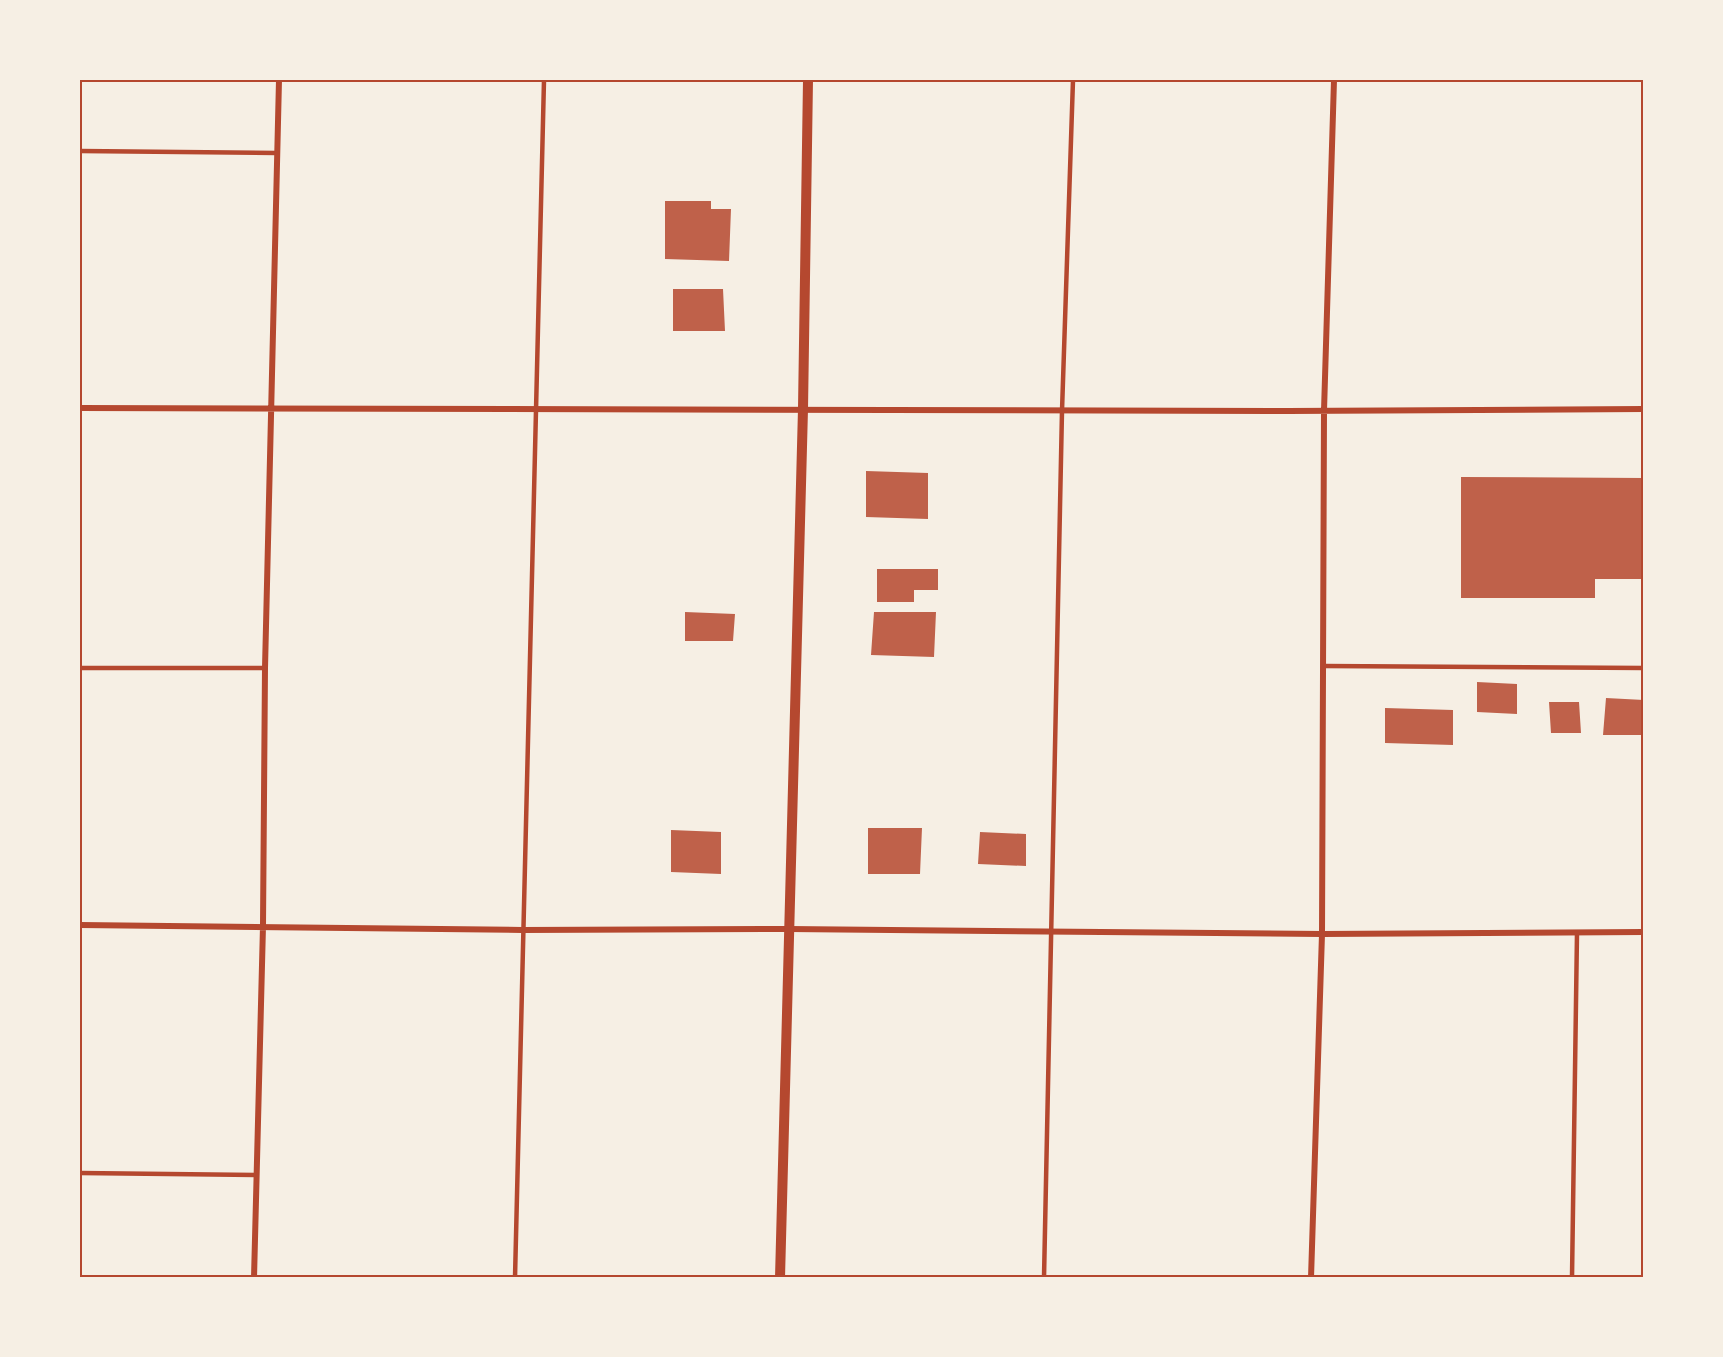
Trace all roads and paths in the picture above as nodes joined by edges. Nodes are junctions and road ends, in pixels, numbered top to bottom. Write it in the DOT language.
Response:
graph roads {
  1 [pos="279,80"];
  2 [pos="544,80"];
  3 [pos="808,80"];
  4 [pos="1073,80"];
  5 [pos="1334,80"];
  6 [pos="80,151"];
  7 [pos="277,153"];
  8 [pos="80,408"];
  9 [pos="537,408"];
  10 [pos="272,409"];
  11 [pos="803,409"];
  12 [pos="1644,409"];
  13 [pos="1062,411"];
  14 [pos="1324,411"];
  15 [pos="1324,666"];
  16 [pos="80,668"];
  17 [pos="264,668"];
  18 [pos="1644,668"];
  19 [pos="80,925"];
  20 [pos="263,926"];
  21 [pos="789,928"];
  22 [pos="522,930"];
  23 [pos="1052,932"];
  24 [pos="1644,932"];
  25 [pos="1578,933"];
  26 [pos="1322,934"];
  27 [pos="80,1173"];
  28 [pos="256,1175"];
  29 [pos="254,1278"];
  30 [pos="515,1278"];
  31 [pos="780,1278"];
  32 [pos="1044,1278"];
  33 [pos="1311,1278"];
  34 [pos="1572,1278"];
  1 -- 7 [label="street"];
  2 -- 9 [label="lane"];
  3 -- 11 [label="street"];
  4 -- 13 [label="lane"];
  5 -- 14 [label="street"];
  6 -- 7 [label="lane"];
  7 -- 10 [label="street"];
  8 -- 10 [label="street"];
  9 -- 10 [label="street"];
  9 -- 11 [label="street"];
  9 -- 22 [label="lane"];
  10 -- 17 [label="street"];
  11 -- 13 [label="street"];
  11 -- 21 [label="street"];
  12 -- 14 [label="street"];
  13 -- 14 [label="street"];
  13 -- 23 [label="lane"];
  14 -- 15 [label="street"];
  15 -- 18 [label="lane"];
  15 -- 26 [label="street"];
  16 -- 17 [label="lane"];
  17 -- 20 [label="street"];
  19 -- 20 [label="street"];
  20 -- 22 [label="street"];
  20 -- 28 [label="street"];
  21 -- 22 [label="street"];
  21 -- 23 [label="street"];
  21 -- 31 [label="street"];
  22 -- 30 [label="lane"];
  23 -- 26 [label="street"];
  23 -- 32 [label="lane"];
  24 -- 25 [label="street"];
  25 -- 26 [label="street"];
  25 -- 34 [label="lane"];
  26 -- 33 [label="street"];
  27 -- 28 [label="lane"];
  28 -- 29 [label="street"];
}
